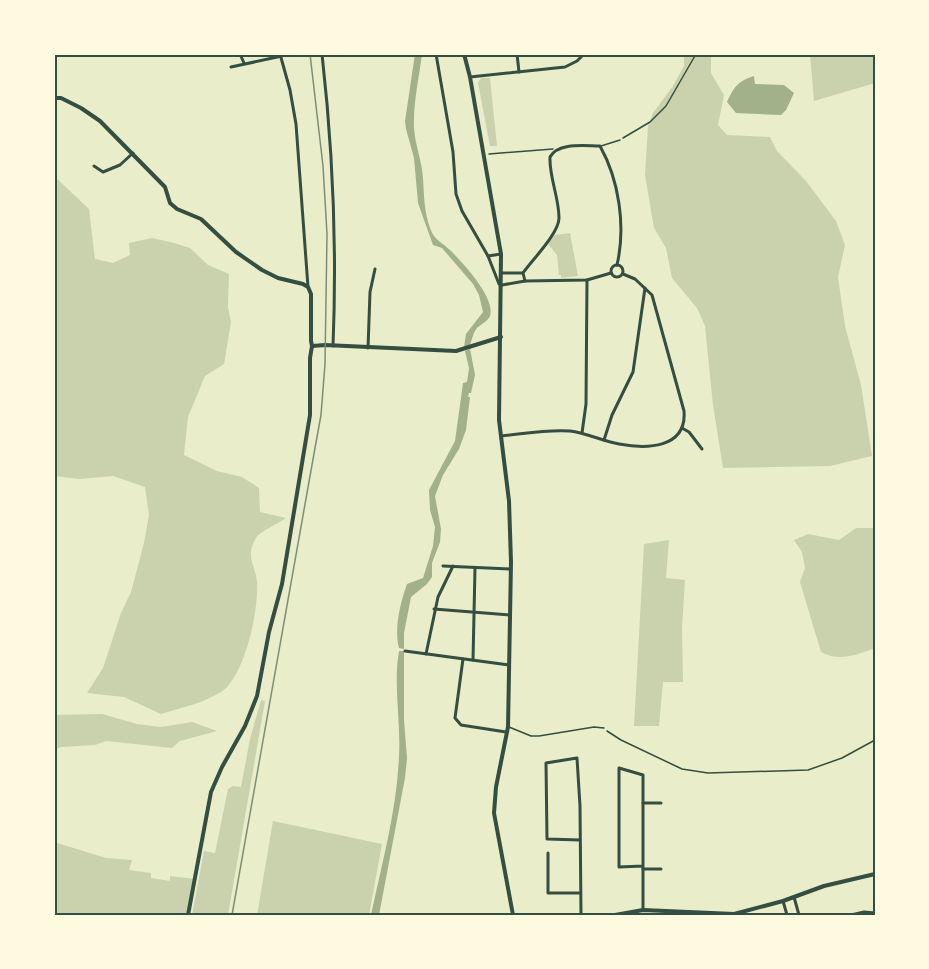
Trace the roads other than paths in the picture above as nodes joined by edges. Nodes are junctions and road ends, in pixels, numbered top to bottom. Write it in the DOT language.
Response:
graph roads {
  1 [pos="240,54"];
  2 [pos="322,54"];
  3 [pos="436,54"];
  4 [pos="464,54"];
  5 [pos="517,54"];
  6 [pos="584,54"];
  7 [pos="281,55"];
  8 [pos="244,63"];
  9 [pos="231,66"];
  10 [pos="519,72"];
  11 [pos="470,77"];
  12 [pos="54,98"];
  13 [pos="620,140"];
  14 [pos="600,146"];
  15 [pos="133,153"];
  16 [pos="94,166"];
  17 [pos="501,254"];
  18 [pos="488,256"];
  19 [pos="618,265"];
  20 [pos="375,269"];
  21 [pos="502,273"];
  22 [pos="523,273"];
  23 [pos="611,273"];
  24 [pos="623,274"];
  25 [pos="587,280"];
  26 [pos="525,281"];
  27 [pos="502,285"];
  28 [pos="308,287"];
  29 [pos="645,288"];
  30 [pos="501,337"];
  31 [pos="312,346"];
  32 [pos="333,346"];
  33 [pos="368,348"];
  34 [pos="682,428"];
  35 [pos="582,433"];
  36 [pos="500,436"];
  37 [pos="604,440"];
  38 [pos="702,449"];
  39 [pos="443,566"];
  40 [pos="453,566"];
  41 [pos="475,568"];
  42 [pos="511,569"];
  43 [pos="434,609"];
  44 [pos="474,612"];
  45 [pos="510,615"];
  46 [pos="405,651"];
  47 [pos="426,654"];
  48 [pos="463,658"];
  49 [pos="473,660"];
  50 [pos="509,665"];
  51 [pos="508,729"];
  52 [pos="604,729"];
  53 [pos="613,766"];
  54 [pos="620,768"];
  55 [pos="643,803"];
  56 [pos="661,803"];
  57 [pos="580,840"];
  58 [pos="548,853"];
  59 [pos="643,867"];
  60 [pos="661,869"];
  61 [pos="875,874"];
  62 [pos="580,893"];
  63 [pos="794,897"];
  64 [pos="783,901"];
  65 [pos="643,910"];
  66 [pos="676,913"];
  67 [pos="875,913"];
  68 [pos="723,914"];
  69 [pos="188,915"];
  70 [pos="513,915"];
  71 [pos="581,915"];
  72 [pos="615,915"];
  73 [pos="787,915"];
  74 [pos="799,915"];
  75 [pos="851,915"];
  1 -- 8 [label="street"];
  2 -- 32 [label="street"];
  3 -- 18 [label="street"];
  4 -- 11 [label="street"];
  5 -- 10 [label="street"];
  6 -- 10 [label="street"];
  7 -- 8 [label="street"];
  7 -- 28 [label="street"];
  8 -- 9 [label="street"];
  10 -- 11 [label="street"];
  11 -- 17 [label="street"];
  12 -- 15 [label="street"];
  13 -- 14 [label="lane"];
  14 -- 19 [label="street"];
  14 -- 22 [label="street"];
  15 -- 16 [label="street"];
  15 -- 28 [label="street"];
  17 -- 18 [label="street"];
  17 -- 21 [label="street"];
  18 -- 27 [label="street"];
  19 -- 23 [label="street"];
  19 -- 24 [label="street"];
  20 -- 33 [label="street"];
  21 -- 22 [label="street"];
  21 -- 27 [label="street"];
  22 -- 26 [label="street"];
  23 -- 24 [label="street"];
  23 -- 25 [label="street"];
  24 -- 29 [label="street"];
  25 -- 26 [label="street"];
  25 -- 35 [label="street"];
  26 -- 27 [label="street"];
  27 -- 30 [label="street"];
  28 -- 31 [label="street"];
  29 -- 34 [label="street"];
  29 -- 37 [label="street"];
  30 -- 33 [label="street"];
  30 -- 36 [label="street"];
  31 -- 32 [label="street"];
  31 -- 69 [label="street"];
  32 -- 33 [label="street"];
  34 -- 37 [label="street"];
  34 -- 38 [label="street"];
  35 -- 36 [label="street"];
  35 -- 37 [label="street"];
  36 -- 42 [label="street"];
  39 -- 40 [label="street"];
  40 -- 41 [label="street"];
  40 -- 43 [label="street"];
  41 -- 42 [label="street"];
  41 -- 44 [label="street"];
  42 -- 45 [label="street"];
  43 -- 44 [label="street"];
  43 -- 47 [label="street"];
  44 -- 45 [label="street"];
  44 -- 49 [label="street"];
  45 -- 50 [label="street"];
  46 -- 47 [label="street"];
  47 -- 48 [label="street"];
  48 -- 49 [label="street"];
  48 -- 51 [label="street"];
  49 -- 50 [label="street"];
  50 -- 51 [label="street"];
  51 -- 52 [label="lane"];
  51 -- 70 [label="street"];
  53 -- 54 [label="street"];
  54 -- 55 [label="street"];
  54 -- 59 [label="street"];
  55 -- 56 [label="street"];
  55 -- 59 [label="street"];
  57 -- 57 [label="street"];
  57 -- 62 [label="street"];
  58 -- 62 [label="street"];
  59 -- 60 [label="street"];
  59 -- 65 [label="street"];
  61 -- 63 [label="street"];
  62 -- 71 [label="street"];
  63 -- 64 [label="street"];
  63 -- 74 [label="street"];
  64 -- 68 [label="street"];
  64 -- 73 [label="street"];
  65 -- 66 [label="street"];
  65 -- 72 [label="street"];
  66 -- 68 [label="street"];
  67 -- 75 [label="street"];
}
